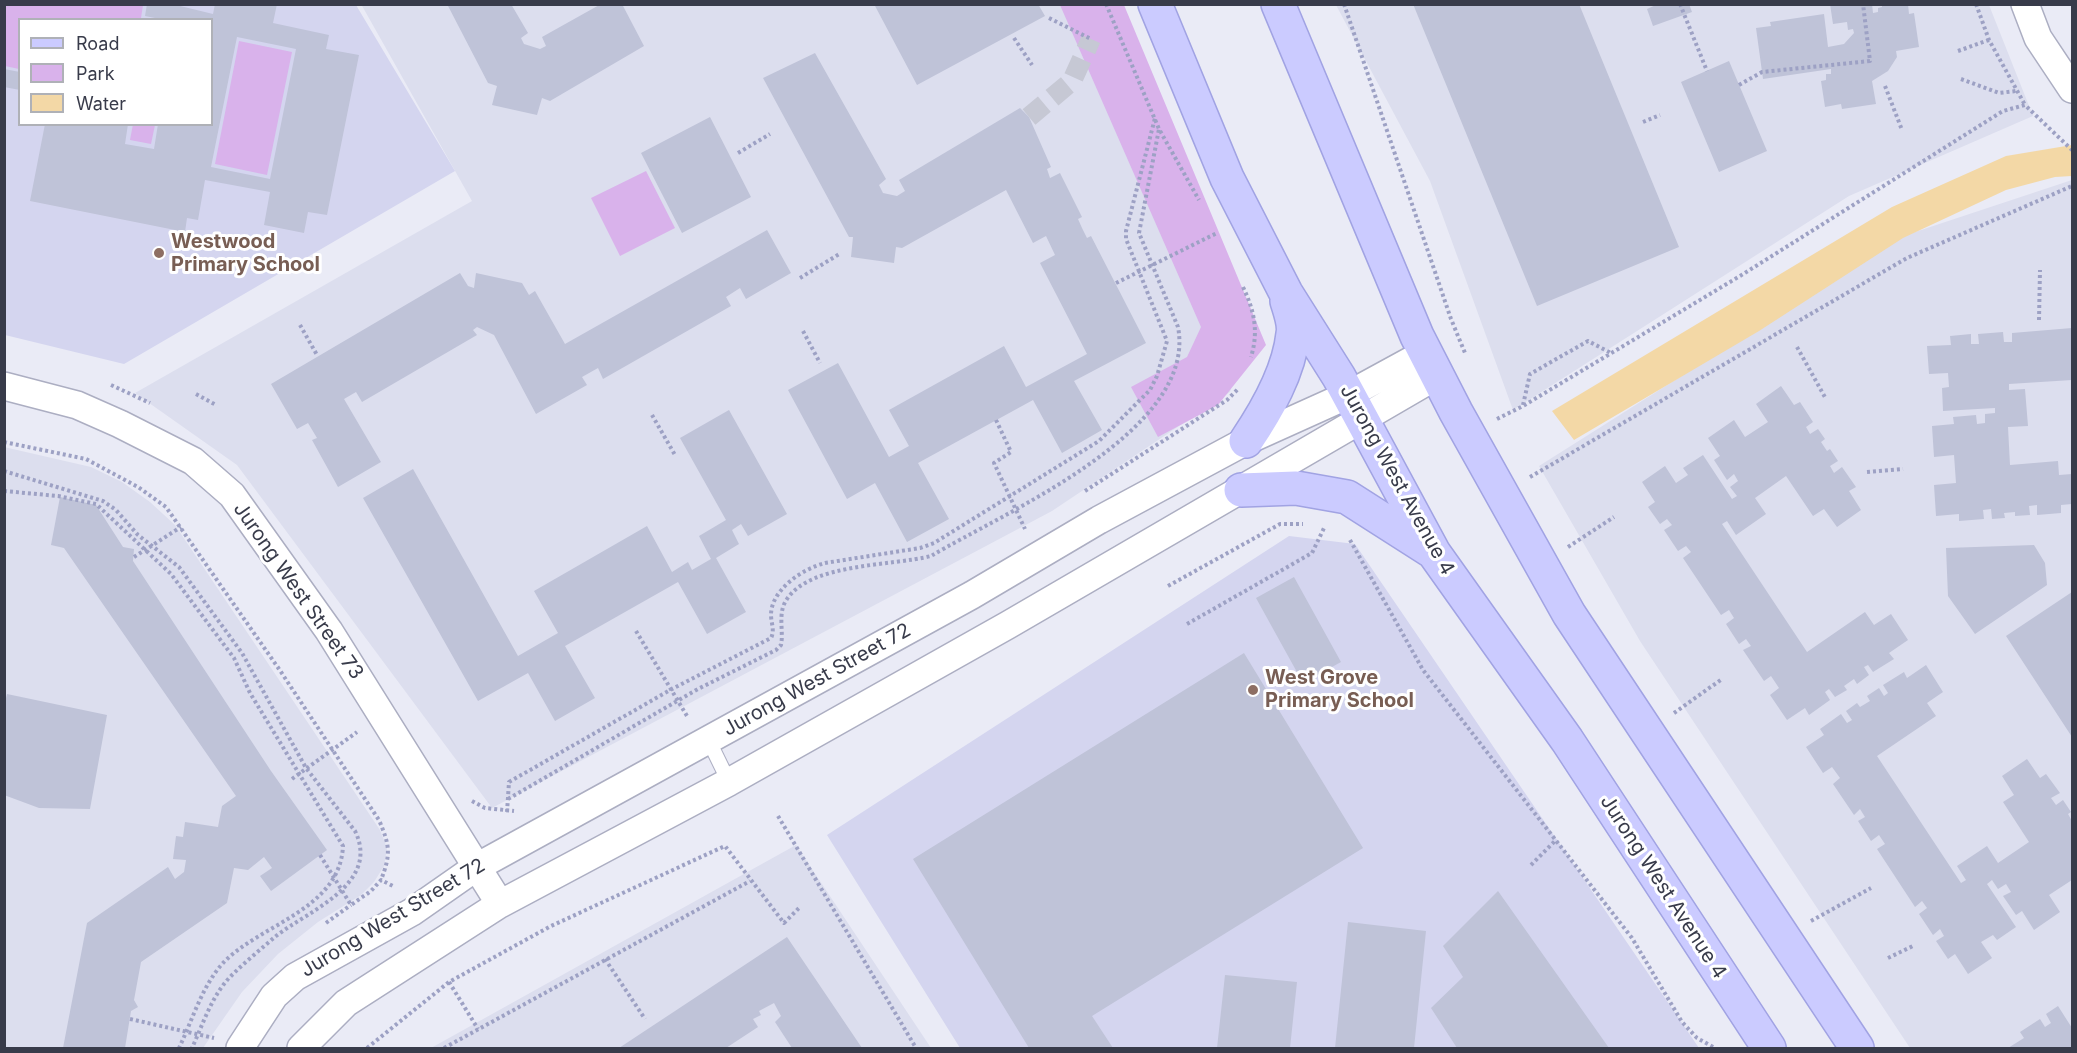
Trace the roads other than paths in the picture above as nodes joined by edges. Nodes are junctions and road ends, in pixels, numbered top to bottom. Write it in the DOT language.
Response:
graph roads {
  1 [pos="1155,4"];
  2 [pos="1278,4"];
  3 [pos="2025,4"];
  4 [pos="2073,89"];
  5 [pos="1286,294"];
  6 [pos="1431,364"];
  7 [pos="4,386"];
  8 [pos="1354,406"];
  9 [pos="1246,441"];
  10 [pos="1241,490"];
  11 [pos="1434,553"];
  12 [pos="708,739"];
  13 [pos="729,782"];
  14 [pos="475,868"];
  15 [pos="500,904"];
  16 [pos="240,1048"];
  17 [pos="301,1048"];
  18 [pos="1769,1048"];
  19 [pos="1857,1048"];
  1 -- 5 [label="main road, Jurong West Avenue 4"];
  2 -- 6 [label="main road"];
  3 -- 4 [label="street"];
  5 -- 8 [label="main road, Jurong West Avenue 4"];
  5 -- 9 [label="main road"];
  6 -- 8 [label="street, Jurong West Street 72"];
  6 -- 19 [label="main road"];
  7 -- 14 [label="street, Jurong West Street 73"];
  8 -- 9 [label="street, Jurong West Street 72"];
  8 -- 10 [label="street, Jurong West Street 72"];
  8 -- 11 [label="main road, Jurong West Avenue 4"];
  9 -- 12 [label="street, Jurong West Street 72"];
  10 -- 11 [label="main road"];
  10 -- 13 [label="street, Jurong West Street 72"];
  11 -- 18 [label="main road, Jurong West Avenue 4"];
  12 -- 13 [label="lane"];
  12 -- 14 [label="street, Jurong West Street 72"];
  13 -- 15 [label="street, Jurong West Street 72"];
  14 -- 15 [label="street, Jurong West Street 73"];
  14 -- 16 [label="street, Jurong West Street 72"];
  15 -- 17 [label="street, Jurong West Street 72"];
}
